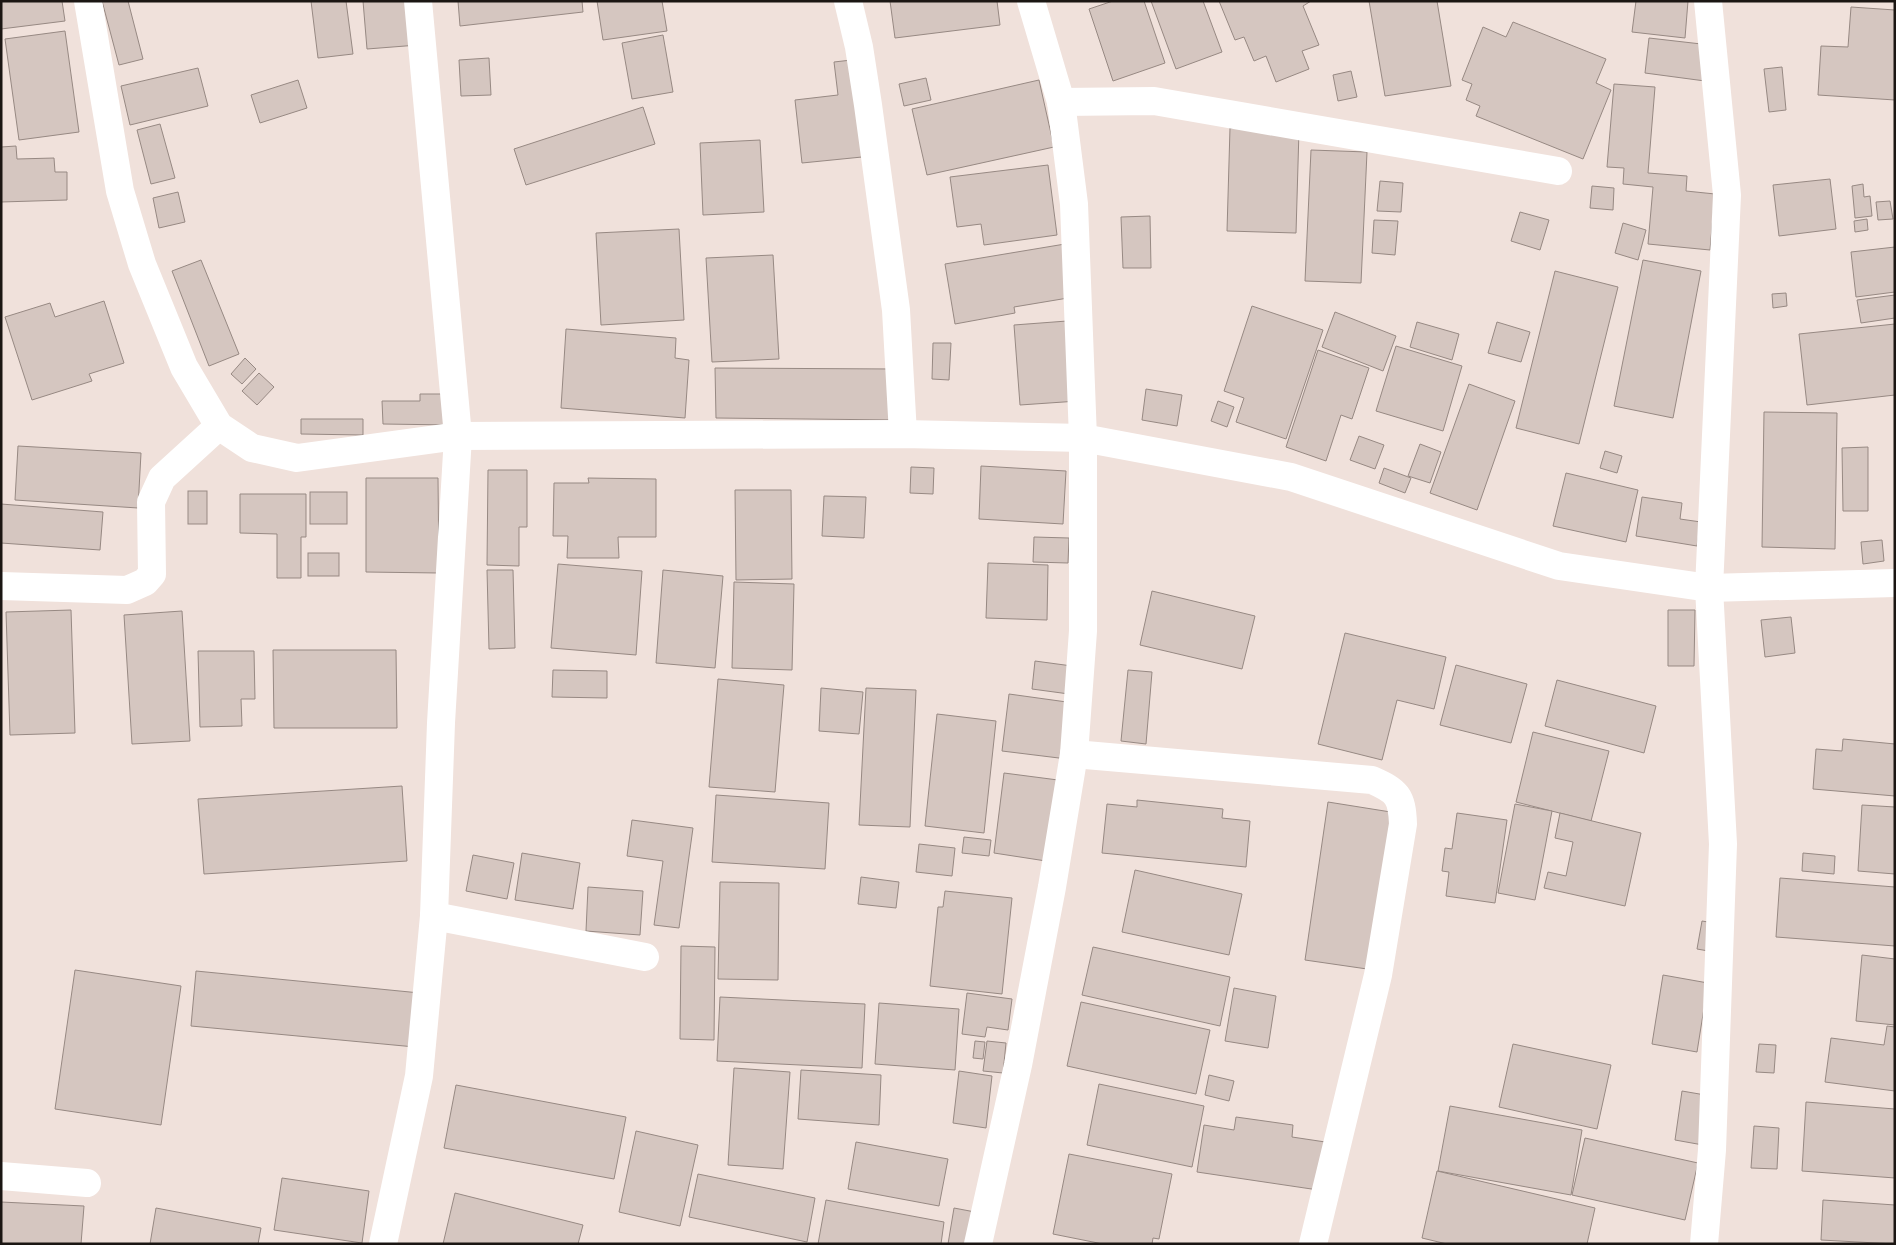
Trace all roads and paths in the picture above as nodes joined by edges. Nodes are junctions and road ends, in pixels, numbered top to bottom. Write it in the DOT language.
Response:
graph roads {
  1 [pos="88,1"];
  2 [pos="418,1"];
  3 [pos="848,1"];
  4 [pos="1031,1"];
  5 [pos="1708,1"];
  6 [pos="1060,102"];
  7 [pos="1558,172"];
  8 [pos="219,426"];
  9 [pos="904,434"];
  10 [pos="458,436"];
  11 [pos="1083,438"];
  12 [pos="1895,583"];
  13 [pos="1,586"];
  14 [pos="1709,588"];
  15 [pos="1074,754"];
  16 [pos="434,916"];
  17 [pos="644,957"];
  18 [pos="1,1176"];
  19 [pos="87,1183"];
  20 [pos="383,1244"];
  21 [pos="978,1244"];
  22 [pos="1312,1244"];
  23 [pos="1704,1244"];
  1 -- 8 [label="street"];
  2 -- 10 [label="street"];
  3 -- 9 [label="street"];
  4 -- 6 [label="street"];
  5 -- 14 [label="street"];
  6 -- 7 [label="street"];
  6 -- 11 [label="street"];
  8 -- 10 [label="street"];
  8 -- 13 [label="street"];
  9 -- 10 [label="street"];
  9 -- 11 [label="street"];
  10 -- 16 [label="street"];
  11 -- 14 [label="street"];
  11 -- 15 [label="street"];
  12 -- 14 [label="street"];
  14 -- 23 [label="street"];
  15 -- 21 [label="street"];
  15 -- 22 [label="street"];
  16 -- 17 [label="street"];
  16 -- 20 [label="street"];
  18 -- 19 [label="street"];
}
